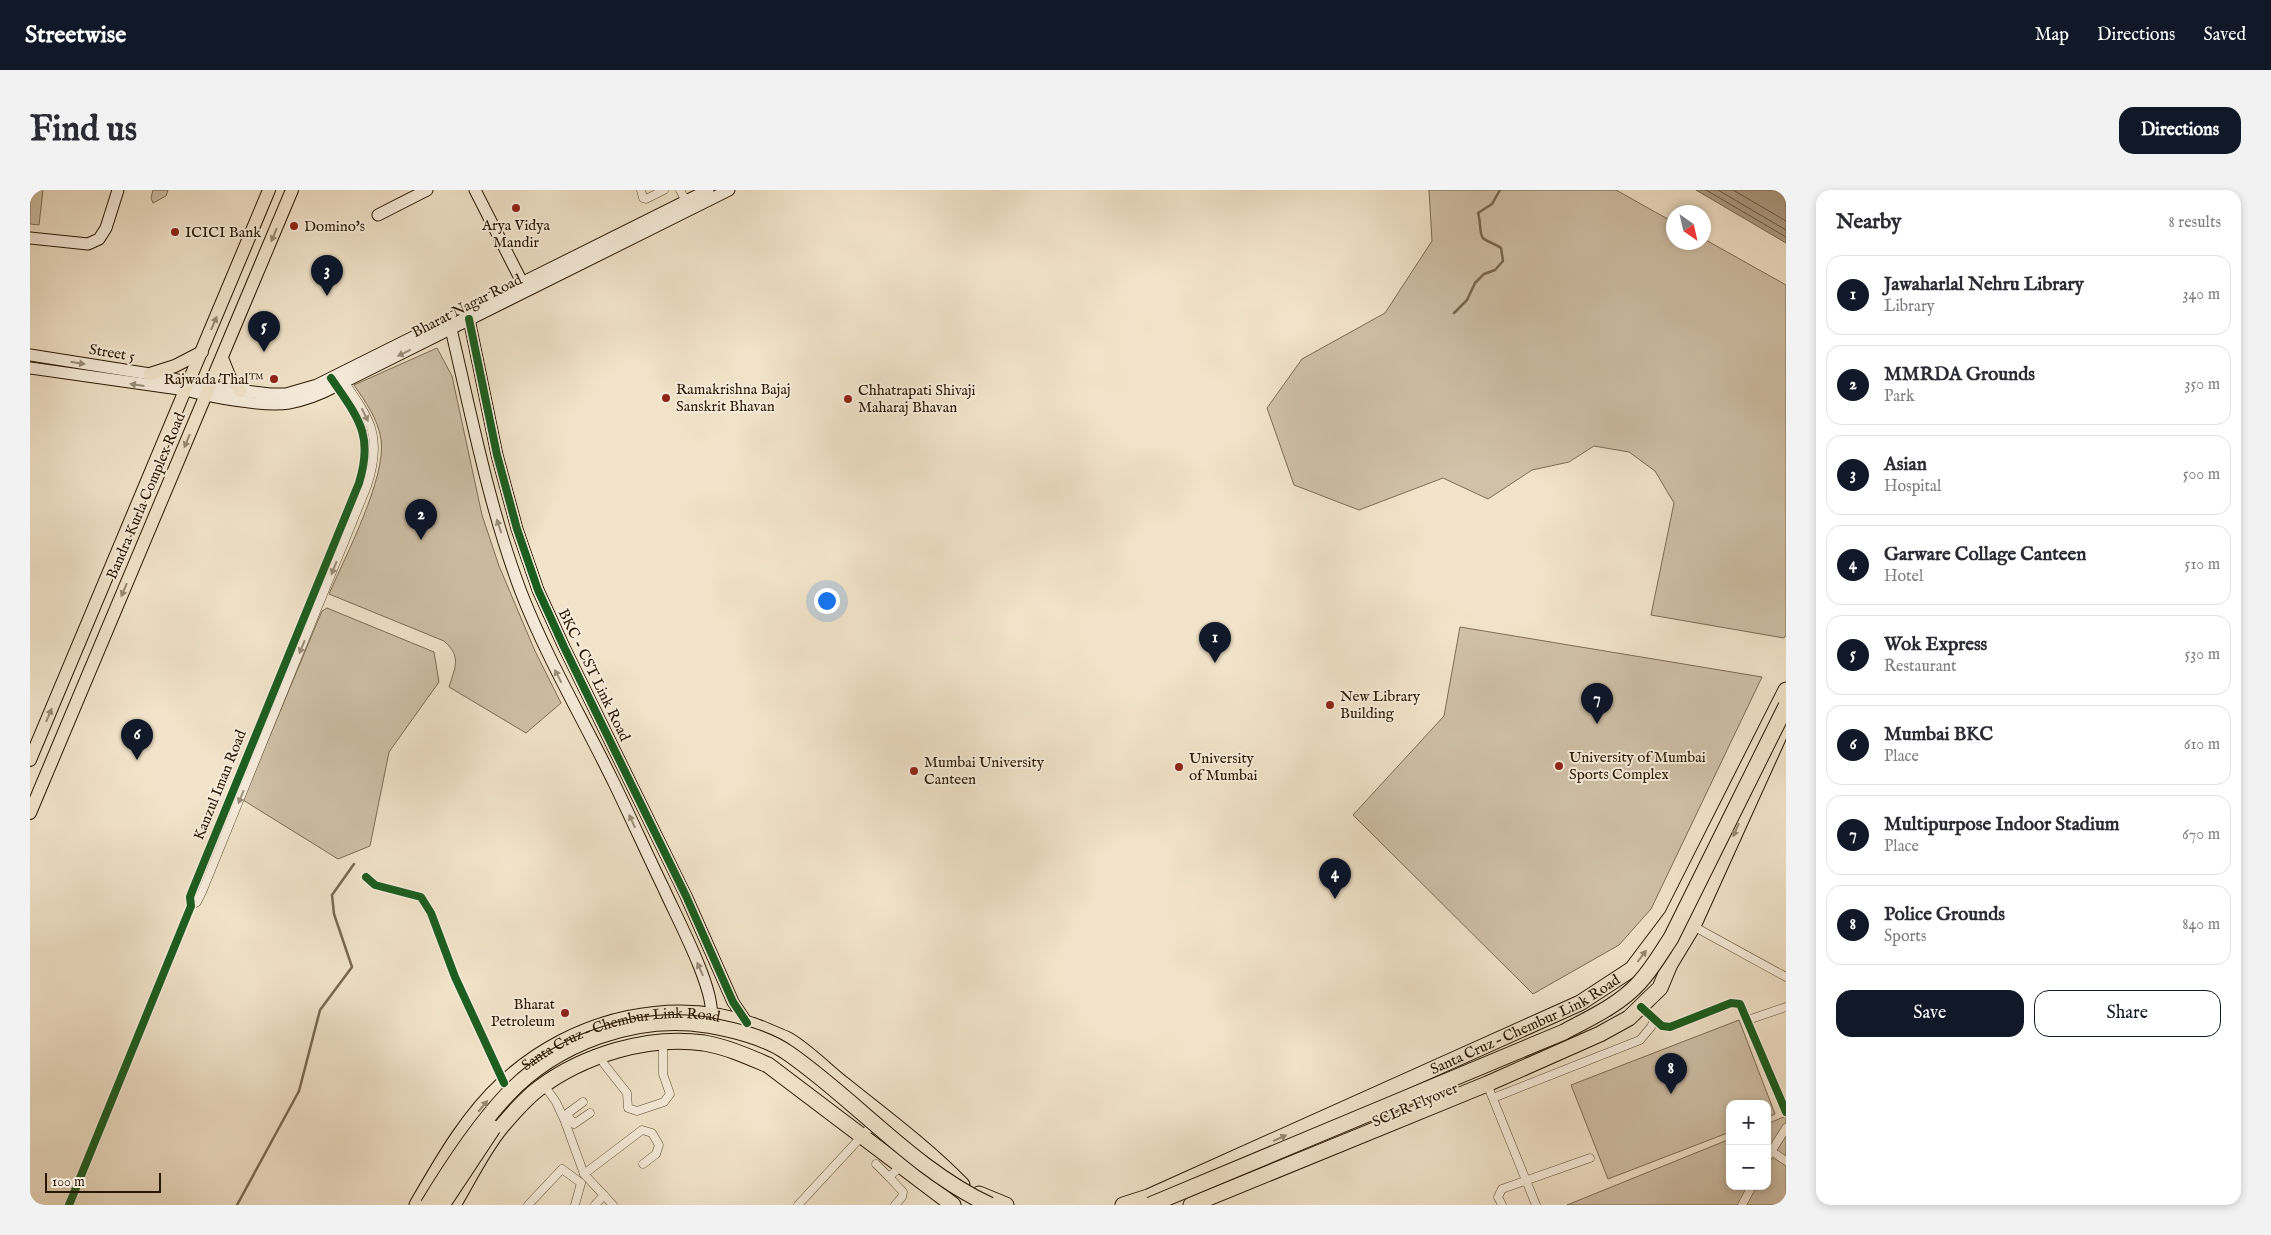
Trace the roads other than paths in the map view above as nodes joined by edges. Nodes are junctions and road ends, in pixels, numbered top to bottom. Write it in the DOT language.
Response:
graph roads {
  1 [pos="118,190"];
  2 [pos="269,190"];
  3 [pos="292,190"];
  4 [pos="428,190"];
  5 [pos="475,190"];
  6 [pos="641,190"];
  7 [pos="664,190"];
  8 [pos="680,190"];
  9 [pos="708,190"];
  10 [pos="729,190"];
  11 [pos="690,196"];
  12 [pos="378,215"];
  13 [pos="30,238"];
  14 [pos="524,287"];
  15 [pos="470,319"];
  16 [pos="452,329"];
  17 [pos="202,352"];
  18 [pos="30,355"];
  19 [pos="222,358"];
  20 [pos="30,368"];
  21 [pos="150,374"];
  22 [pos="337,380"];
  23 [pos="188,386"];
  24 [pos="241,390"];
  25 [pos="208,391"];
  26 [pos="505,484"];
  27 [pos="488,489"];
  28 [pos="528,562"];
  29 [pos="513,568"];
  30 [pos="1786,690"];
  31 [pos="1786,706"];
  32 [pos="1770,717"];
  33 [pos="1786,724"];
  34 [pos="1781,746"];
  35 [pos="30,760"];
  36 [pos="638,796"];
  37 [pos="624,805"];
  38 [pos="31,810"];
  39 [pos="366,877"];
  40 [pos="686,896"];
  41 [pos="670,903"];
  42 [pos="1693,926"];
  43 [pos="1670,964"];
  44 [pos="1786,977"];
  45 [pos="1641,1007"];
  46 [pos="1786,1007"];
  47 [pos="711,1015"];
  48 [pos="1654,1020"];
  49 [pos="1748,1020"];
  50 [pos="747,1023"];
  51 [pos="566,1041"];
  52 [pos="663,1042"];
  53 [pos="601,1056"];
  54 [pos="577,1066"];
  55 [pos="504,1083"];
  56 [pos="544,1085"];
  57 [pos="1490,1091"];
  58 [pos="1385,1092"];
  59 [pos="583,1102"];
  60 [pos="1786,1112"];
  61 [pos="590,1113"];
  62 [pos="882,1115"];
  63 [pos="566,1118"];
  64 [pos="1398,1122"];
  65 [pos="467,1126"];
  66 [pos="1786,1128"];
  67 [pos="861,1136"];
  68 [pos="1771,1152"];
  69 [pos="1771,1156"];
  70 [pos="1590,1158"];
  71 [pos="1786,1160"];
  72 [pos="577,1161"];
  73 [pos="644,1164"];
  74 [pos="876,1164"];
  75 [pos="901,1166"];
  76 [pos="584,1174"];
  77 [pos="572,1175"];
  78 [pos="889,1177"];
  79 [pos="957,1180"];
  80 [pos="1526,1180"];
  81 [pos="1750,1190"];
  82 [pos="604,1195"];
  83 [pos="69,1205"];
  84 [pos="417,1205"];
  85 [pos="422,1205"];
  86 [pos="428,1205"];
  87 [pos="442,1205"];
  88 [pos="453,1205"];
  89 [pos="528,1205"];
  90 [pos="575,1205"];
  91 [pos="595,1205"];
  92 [pos="613,1205"];
  93 [pos="798,1205"];
  94 [pos="895,1205"];
  95 [pos="953,1205"];
  96 [pos="966,1205"];
  97 [pos="981,1205"];
  98 [pos="990,1205"];
  99 [pos="1006,1205"];
  100 [pos="1123,1205"];
  101 [pos="1150,1205"];
  102 [pos="1177,1205"];
  103 [pos="1191,1205"];
  104 [pos="1502,1205"];
  105 [pos="1536,1205"];
  106 [pos="1742,1205"];
  1 -- 13 [label="street"];
  17 -- 2 [label="main road, Bandra Kurla Complex Road, one-way"];
  3 -- 19 [label="main road, Bandra Kurla Complex Road, one-way"];
  4 -- 12 [label="street"];
  5 -- 14 [label="street"];
  6 -- 7 [label="street"];
  8 -- 11 [label="street"];
  9 -- 11 [label="street, Bharat Nagar Road"];
  10 -- 14 [label="street, Bharat Nagar Road"];
  11 -- 14 [label="street, Bharat Nagar Road"];
  14 -- 15 [label="street, Bharat Nagar Road"];
  14 -- 22 [label="street, Bharat Nagar Road"];
  15 -- 16 [label="street, Bharat Nagar Road"];
  15 -- 26 [label="street, BKC - CST Link Road"];
  16 -- 22 [label="street, Bharat Nagar Road, one-way"];
  16 -- 27 [label="street, BKC - CST Link Road"];
  17 -- 21 [label="main road"];
  17 -- 23 [label="main road, Bandra Kurla Complex Road"];
  18 -- 21 [label="street, Street 5, one-way"];
  19 -- 24 [label="main road"];
  19 -- 25 [label="main road, Bandra Kurla Complex Road"];
  23 -- 20 [label="street, Street 5, one-way"];
  21 -- 23 [label="street, Street 5"];
  22 -- 24 [label="street, Bharat Nagar Road"];
  22 -- 25 [label="street, Bharat Nagar Road"];
  22 -- 83 [label="street, Kanzul Iman Road"];
  23 -- 25 [label="street"];
  35 -- 23 [label="main road, Bandra Kurla Complex Road, one-way"];
  24 -- 25 [label="street, Bharat Nagar Road"];
  25 -- 38 [label="main road, Bandra Kurla Complex Road, one-way"];
  26 -- 27 [label="street"];
  26 -- 28 [label="street, BKC - CST Link Road"];
  29 -- 27 [label="street, BKC - CST Link Road, one-way"];
  28 -- 29 [label="street"];
  28 -- 36 [label="street, BKC - CST Link Road"];
  37 -- 29 [label="street, BKC - CST Link Road, one-way"];
  30 -- 32 [label="highway, Santa Cruz – Chembur Link Road"];
  31 -- 101 [label="highway, bridge"];
  32 -- 33 [label="street"];
  58 -- 32 [label="highway, Santa Cruz – Chembur Link Road, one-way"];
  33 -- 34 [label="highway"];
  34 -- 42 [label="highway, one-way"];
  36 -- 37 [label="street"];
  36 -- 40 [label="street, BKC - CST Link Road"];
  41 -- 37 [label="street, BKC - CST Link Road, one-way"];
  39 -- 55 [label="street"];
  40 -- 41 [label="street"];
  40 -- 50 [label="street, BKC - CST Link Road"];
  47 -- 41 [label="street, BKC - CST Link Road, one-way"];
  42 -- 43 [label="highway"];
  42 -- 44 [label="street"];
  43 -- 45 [label="highway"];
  43 -- 102 [label="highway, SCLR Flyover"];
  45 -- 48 [label="street"];
  45 -- 57 [label="highway"];
  46 -- 49 [label="street"];
  47 -- 50 [label="highway, Santa Cruz – Chembur Link Road"];
  47 -- 51 [label="highway, Santa Cruz – Chembur Link Road"];
  48 -- 49 [label="street"];
  48 -- 57 [label="street"];
  49 -- 60 [label="street"];
  50 -- 62 [label="highway, Santa Cruz – Chembur Link Road"];
  51 -- 54 [label="highway"];
  51 -- 55 [label="highway, Santa Cruz – Chembur Link Road"];
  52 -- 53 [label="highway, Santa Cruz – Chembur Link Road"];
  52 -- 53 [label="street"];
  52 -- 67 [label="highway, Santa Cruz – Chembur Link Road"];
  53 -- 54 [label="highway, Santa Cruz – Chembur Link Road"];
  54 -- 56 [label="highway, Santa Cruz – Chembur Link Road"];
  65 -- 55 [label="highway, Santa Cruz – Chembur Link Road, one-way"];
  56 -- 63 [label="street"];
  56 -- 88 [label="highway, Santa Cruz – Chembur Link Road"];
  57 -- 64 [label="highway"];
  57 -- 80 [label="street"];
  58 -- 64 [label="highway"];
  100 -- 58 [label="highway, Santa Cruz – Chembur Link Road, one-way"];
  59 -- 63 [label="street"];
  61 -- 63 [label="street"];
  62 -- 67 [label="street"];
  62 -- 79 [label="highway, Santa Cruz – Chembur Link Road"];
  63 -- 72 [label="street"];
  64 -- 103 [label="highway"];
  65 -- 84 [label="highway, Santa Cruz – Chembur Link Road"];
  65 -- 85 [label="highway"];
  66 -- 68 [label="street"];
  67 -- 75 [label="highway, Santa Cruz – Chembur Link Road"];
  67 -- 93 [label="street"];
  69 -- 71 [label="street"];
  70 -- 80 [label="street"];
  72 -- 76 [label="street"];
  72 -- 77 [label="street"];
  73 -- 76 [label="street"];
  74 -- 78 [label="street"];
  75 -- 78 [label="street"];
  75 -- 95 [label="highway, Santa Cruz – Chembur Link Road"];
  76 -- 82 [label="street"];
  77 -- 89 [label="street"];
  77 -- 90 [label="street"];
  78 -- 94 [label="street"];
  79 -- 97 [label="highway, Santa Cruz – Chembur Link Road"];
  79 -- 99 [label="highway"];
  80 -- 104 [label="street"];
  80 -- 105 [label="street"];
  81 -- 106 [label="street"];
  82 -- 91 [label="street"];
  82 -- 92 [label="street"];
  86 -- 98 [label="highway, bridge"];
  87 -- 96 [label="highway, bridge"];
}
